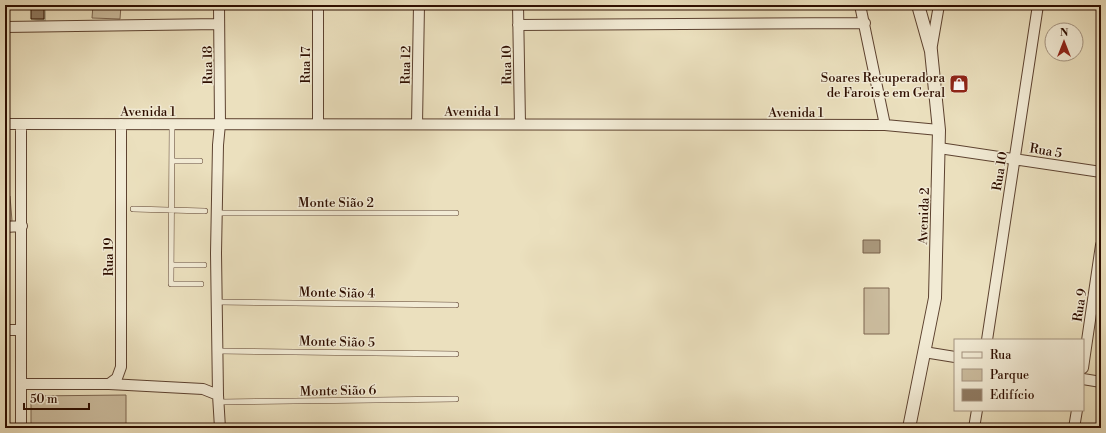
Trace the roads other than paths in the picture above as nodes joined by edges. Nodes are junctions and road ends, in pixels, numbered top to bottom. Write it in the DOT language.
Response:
graph roads {
  1 [pos="219,5"];
  2 [pos="318,5"];
  3 [pos="419,5"];
  4 [pos="518,5"];
  5 [pos="860,5"];
  6 [pos="918,5"];
  7 [pos="939,5"];
  8 [pos="1038,5"];
  9 [pos="865,23"];
  10 [pos="219,24"];
  11 [pos="518,25"];
  12 [pos="5,27"];
  13 [pos="931,51"];
  14 [pos="5,124"];
  15 [pos="21,124"];
  16 [pos="121,124"];
  17 [pos="172,124"];
  18 [pos="220,124"];
  19 [pos="318,124"];
  20 [pos="417,124"];
  21 [pos="520,124"];
  22 [pos="885,125"];
  23 [pos="939,130"];
  24 [pos="939,148"];
  25 [pos="1014,158"];
  26 [pos="172,161"];
  27 [pos="200,161"];
  28 [pos="1101,172"];
  29 [pos="133,209"];
  30 [pos="171,209"];
  31 [pos="205,211"];
  32 [pos="216,213"];
  33 [pos="456,214"];
  34 [pos="22,226"];
  35 [pos="5,227"];
  36 [pos="1101,245"];
  37 [pos="171,265"];
  38 [pos="204,265"];
  39 [pos="202,284"];
  40 [pos="217,302"];
  41 [pos="456,305"];
  42 [pos="5,330"];
  43 [pos="21,330"];
  44 [pos="987,339"];
  45 [pos="218,351"];
  46 [pos="924,352"];
  47 [pos="456,354"];
  48 [pos="954,357"];
  49 [pos="1084,361"];
  50 [pos="1084,379"];
  51 [pos="1101,382"];
  52 [pos="21,384"];
  53 [pos="109,384"];
  54 [pos="219,399"];
  55 [pos="456,399"];
  56 [pos="977,411"];
  57 [pos="1077,411"];
  58 [pos="21,428"];
  59 [pos="220,428"];
  60 [pos="909,428"];
  61 [pos="974,428"];
  62 [pos="1074,428"];
  1 -- 10 [label="street, Rua 18"];
  2 -- 19 [label="street, Rua 17"];
  3 -- 20 [label="street, Rua 12"];
  4 -- 11 [label="street, Rua 10"];
  5 -- 9 [label="street"];
  6 -- 13 [label="street, Avenida 2"];
  7 -- 13 [label="street"];
  8 -- 25 [label="street, Rua 10"];
  9 -- 11 [label="street"];
  9 -- 22 [label="street"];
  10 -- 12 [label="street"];
  10 -- 18 [label="street, Rua 18"];
  11 -- 21 [label="street, Rua 10"];
  13 -- 23 [label="street, Avenida 2"];
  14 -- 15 [label="street, Avenida 1"];
  15 -- 16 [label="street, Avenida 1"];
  15 -- 34 [label="street"];
  16 -- 17 [label="street, Avenida 1"];
  16 -- 53 [label="street, Rua 19"];
  17 -- 18 [label="street, Avenida 1"];
  17 -- 26 [label="lane"];
  18 -- 19 [label="street, Avenida 1"];
  18 -- 32 [label="street, Rua 18"];
  19 -- 20 [label="street, Avenida 1"];
  20 -- 21 [label="street, Avenida 1"];
  21 -- 22 [label="street, Avenida 1"];
  22 -- 23 [label="street, Avenida 1"];
  23 -- 24 [label="street, Avenida 2"];
  24 -- 25 [label="street, Rua 5"];
  24 -- 46 [label="street, Avenida 2"];
  25 -- 28 [label="street, Rua 5"];
  25 -- 44 [label="street, Rua 10"];
  26 -- 27 [label="lane"];
  26 -- 30 [label="lane"];
  29 -- 30 [label="lane"];
  30 -- 31 [label="lane"];
  30 -- 37 [label="lane"];
  32 -- 33 [label="lane, Monte Sião 2"];
  32 -- 40 [label="street, Rua 18"];
  34 -- 35 [label="street"];
  34 -- 43 [label="street"];
  36 -- 49 [label="street, Rua 9"];
  37 -- 38 [label="lane"];
  37 -- 39 [label="lane"];
  40 -- 41 [label="lane, Monte Sião 4"];
  40 -- 45 [label="street, Rua 18"];
  42 -- 43 [label="street"];
  43 -- 52 [label="street"];
  45 -- 47 [label="lane, Monte Sião 5"];
  45 -- 54 [label="street, Rua 18"];
  46 -- 48 [label="street"];
  46 -- 60 [label="street, Avenida 2"];
  50 -- 51 [label="street"];
  52 -- 53 [label="street"];
  52 -- 58 [label="street"];
  53 -- 54 [label="street"];
  54 -- 55 [label="lane, Monte Sião 6"];
  54 -- 59 [label="street, Rua 18"];
  56 -- 61 [label="street"];
  57 -- 62 [label="street"];
}
